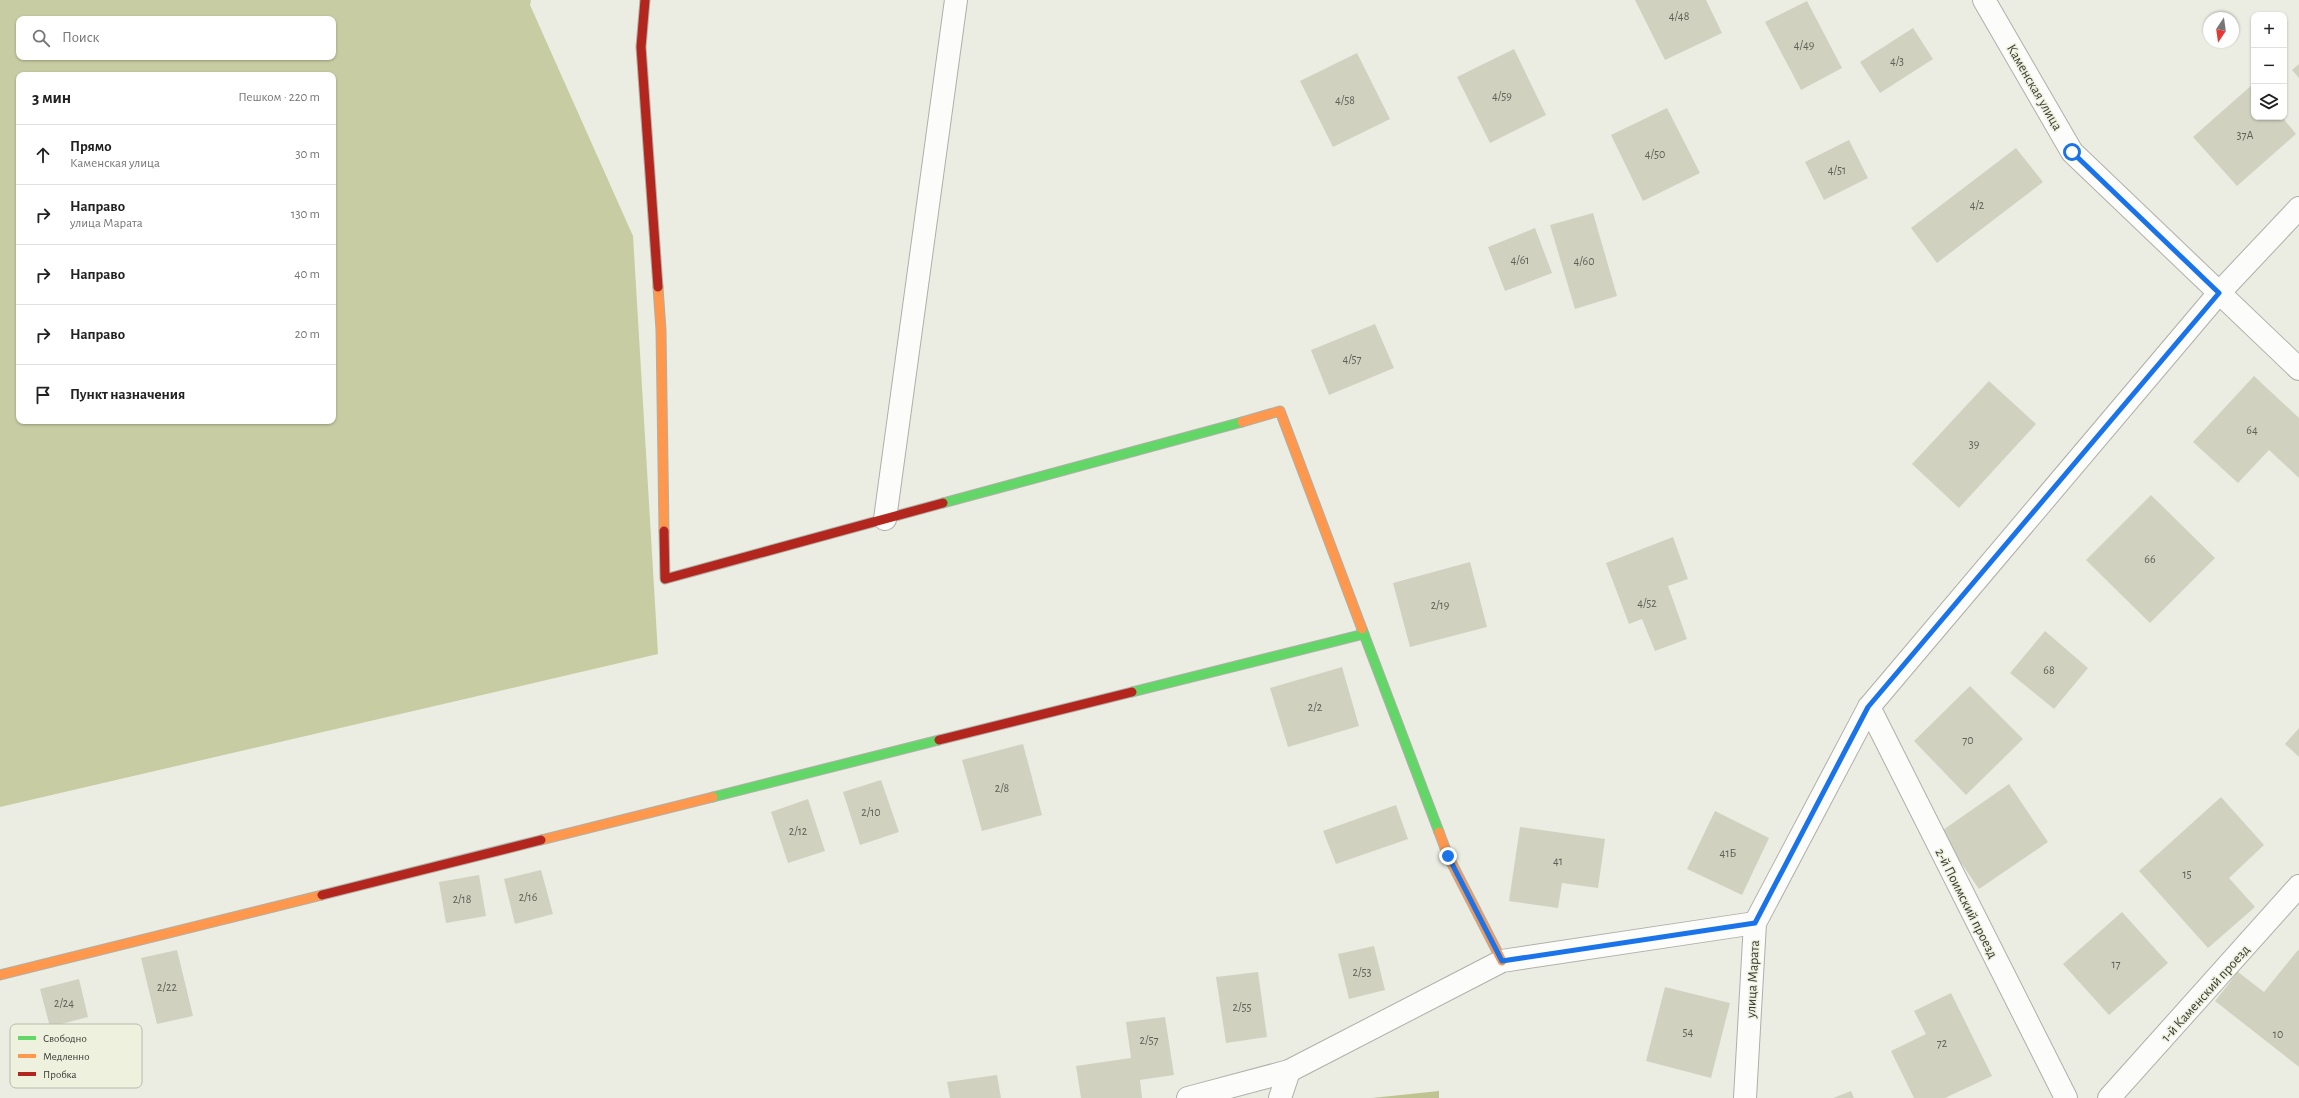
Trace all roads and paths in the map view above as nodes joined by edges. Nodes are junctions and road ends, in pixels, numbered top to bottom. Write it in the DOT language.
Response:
graph roads {
  1 [pos="645,0"];
  2 [pos="956,0"];
  3 [pos="1984,0"];
  4 [pos="2299,208"];
  5 [pos="2219,293"];
  6 [pos="2299,369"];
  7 [pos="885,519"];
  8 [pos="1364,634"];
  9 [pos="1868,707"];
  10 [pos="2299,886"];
  11 [pos="1755,923"];
  12 [pos="1502,961"];
  13 [pos="0,975"];
  14 [pos="1289,1071"];
  15 [pos="1188,1098"];
  16 [pos="1280,1098"];
  17 [pos="1745,1098"];
  18 [pos="2066,1098"];
  19 [pos="2109,1098"];
  1 -- 7 [label="street"];
  2 -- 7 [label="street"];
  3 -- 5 [label="street, Каменская улица"];
  4 -- 5 [label="street, улица Марата"];
  5 -- 6 [label="street, Каменская улица"];
  5 -- 9 [label="street, улица Марата"];
  7 -- 8 [label="street"];
  8 -- 12 [label="street"];
  8 -- 13 [label="street"];
  9 -- 11 [label="street, улица Марата"];
  9 -- 18 [label="street, 2-й Поимский проезд"];
  10 -- 19 [label="street, 1-й Каменский проезд"];
  11 -- 12 [label="street"];
  11 -- 17 [label="street, улица Марата"];
  12 -- 14 [label="street"];
  14 -- 15 [label="street"];
  14 -- 16 [label="street"];
}
